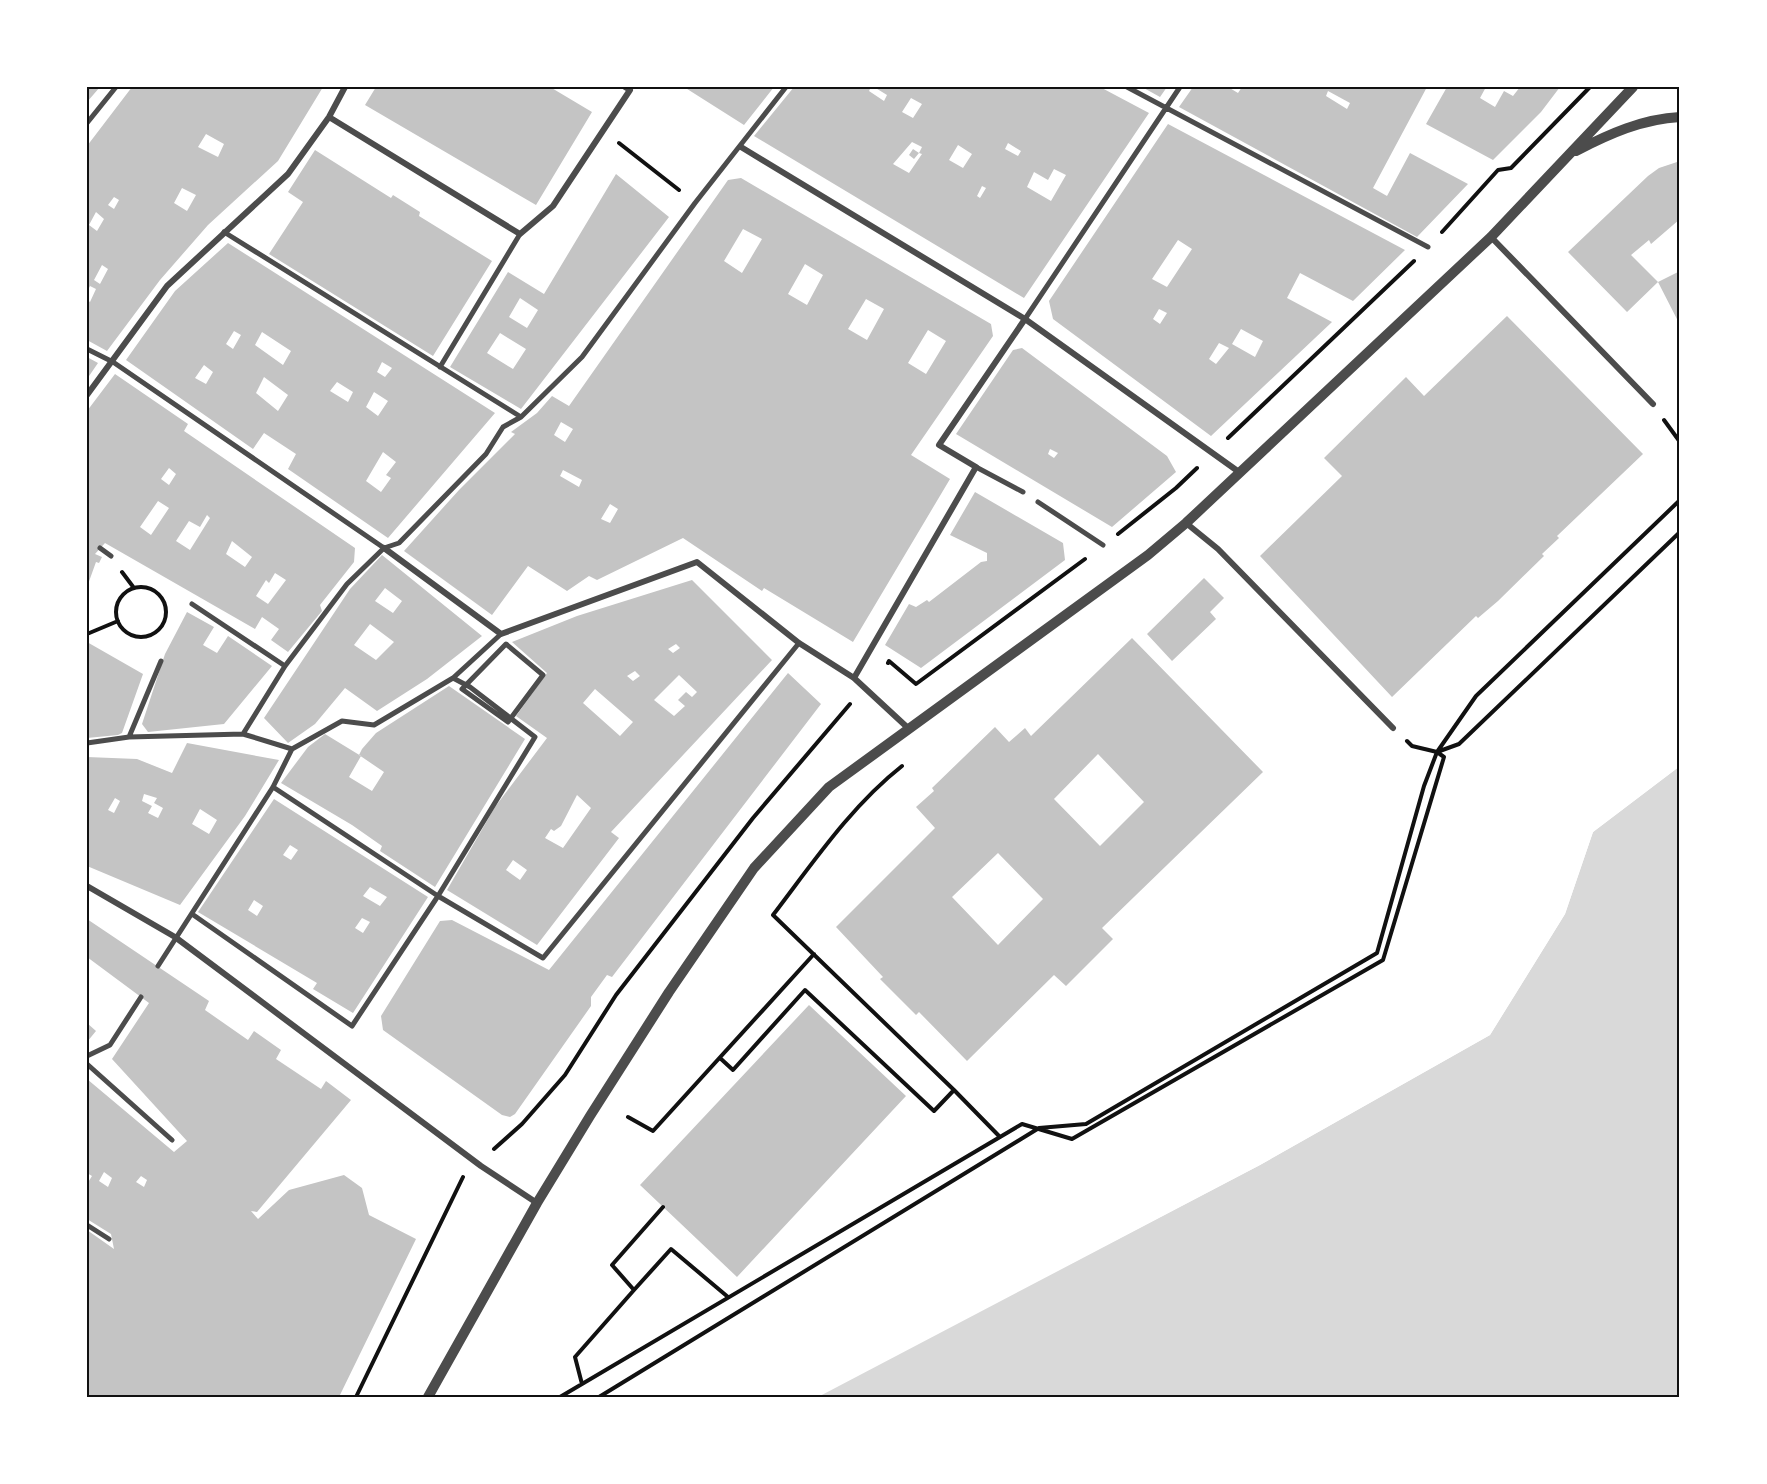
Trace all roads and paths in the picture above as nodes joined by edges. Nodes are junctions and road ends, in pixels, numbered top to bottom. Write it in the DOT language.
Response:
graph roads {
  1 [pos="116,87"];
  2 [pos="345,87"];
  3 [pos="625,87"];
  4 [pos="786,87"];
  5 [pos="1127,87"];
  6 [pos="1180,87"];
  7 [pos="1590,87"];
  8 [pos="1634,87"];
  9 [pos="1166,108"];
  10 [pos="329,117"];
  11 [pos="1680,117"];
  12 [pos="87,123"];
  13 [pos="604,131"];
  14 [pos="741,147"];
  15 [pos="1567,156"];
  16 [pos="695,203"];
  17 [pos="224,232"];
  18 [pos="520,234"];
  19 [pos="1491,237"];
  20 [pos="1428,247"];
  21 [pos="1025,319"];
  22 [pos="87,349"];
  23 [pos="113,362"];
  24 [pos="440,367"];
  25 [pos="87,395"];
  26 [pos="1653,404"];
  27 [pos="521,417"];
  28 [pos="1680,442"];
  29 [pos="1211,453"];
  30 [pos="976,467"];
  31 [pos="1239,472"];
  32 [pos="1023,492"];
  33 [pos="1680,500"];
  34 [pos="1038,502"];
  35 [pos="1186,523"];
  36 [pos="1680,532"];
  37 [pos="1103,545"];
  38 [pos="384,548"];
  39 [pos="100,549"];
  40 [pos="111,556"];
  41 [pos="192,604"];
  42 [pos="118,621"];
  43 [pos="87,634"];
  44 [pos="501,634"];
  45 [pos="799,643"];
  46 [pos="161,661"];
  47 [pos="944,662"];
  48 [pos="285,666"];
  49 [pos="453,678"];
  50 [pos="854,678"];
  51 [pos="466,685"];
  52 [pos="964,687"];
  53 [pos="865,688"];
  54 [pos="511,719"];
  55 [pos="908,728"];
  56 [pos="1394,728"];
  57 [pos="243,734"];
  58 [pos="129,737"];
  59 [pos="87,743"];
  60 [pos="292,749"];
  61 [pos="1437,752"];
  62 [pos="908,762"];
  63 [pos="273,788"];
  64 [pos="87,886"];
  65 [pos="438,896"];
  66 [pos="192,914"];
  67 [pos="175,937"];
  68 [pos="814,954"];
  69 [pos="158,966"];
  70 [pos="141,997"];
  71 [pos="87,1056"];
  72 [pos="720,1058"];
  73 [pos="87,1064"];
  74 [pos="954,1090"];
  75 [pos="628,1117"];
  76 [pos="1039,1128"];
  77 [pos="1000,1137"];
  78 [pos="172,1140"];
  79 [pos="491,1152"];
  80 [pos="473,1179"];
  81 [pos="537,1203"];
  82 [pos="663,1208"];
  83 [pos="87,1226"];
  84 [pos="109,1239"];
  85 [pos="634,1290"];
  86 [pos="728,1298"];
  87 [pos="582,1384"];
  88 [pos="356,1397"];
  89 [pos="428,1397"];
  90 [pos="560,1397"];
  91 [pos="599,1397"];
  1 -- 12 [label="street"];
  2 -- 10 [label="street"];
  3 -- 13 [label="street"];
  4 -- 14 [label="street"];
  5 -- 9 [label="street"];
  6 -- 9 [label="street"];
  7 -- 20 [label="path"];
  8 -- 15 [label="street"];
  9 -- 20 [label="street"];
  9 -- 21 [label="street"];
  10 -- 17 [label="street"];
  10 -- 18 [label="street"];
  11 -- 15 [label="street"];
  13 -- 16 [label="path"];
  13 -- 18 [label="street"];
  14 -- 16 [label="street"];
  14 -- 21 [label="street"];
  15 -- 19 [label="street"];
  16 -- 27 [label="street"];
  17 -- 23 [label="street"];
  17 -- 24 [label="street"];
  18 -- 24 [label="street"];
  19 -- 26 [label="street"];
  19 -- 31 [label="street"];
  20 -- 29 [label="path"];
  21 -- 29 [label="street"];
  21 -- 30 [label="street"];
  22 -- 23 [label="street"];
  23 -- 25 [label="street"];
  23 -- 38 [label="street"];
  24 -- 27 [label="street"];
  26 -- 28 [label="path"];
  27 -- 38 [label="street"];
  29 -- 31 [label="street"];
  29 -- 37 [label="path"];
  30 -- 32 [label="street"];
  30 -- 50 [label="street"];
  31 -- 35 [label="street"];
  33 -- 61 [label="path"];
  34 -- 37 [label="street"];
  35 -- 52 [label="street"];
  35 -- 56 [label="street"];
  36 -- 61 [label="path"];
  37 -- 47 [label="path"];
  38 -- 44 [label="street"];
  38 -- 48 [label="street"];
  39 -- 40 [label="street"];
  41 -- 48 [label="street"];
  42 -- 42 [label="path"];
  42 -- 43 [label="path"];
  44 -- 45 [label="street"];
  44 -- 49 [label="street"];
  45 -- 50 [label="street"];
  45 -- 65 [label="street"];
  46 -- 58 [label="street"];
  47 -- 52 [label="path"];
  47 -- 53 [label="path"];
  48 -- 57 [label="street"];
  49 -- 51 [label="street"];
  49 -- 60 [label="street"];
  50 -- 53 [label="street"];
  51 -- 54 [label="street"];
  51 -- 54 [label="street"];
  52 -- 55 [label="street"];
  53 -- 55 [label="street"];
  53 -- 79 [label="path"];
  54 -- 65 [label="street"];
  55 -- 81 [label="street"];
  56 -- 61 [label="path"];
  57 -- 58 [label="street"];
  57 -- 60 [label="street"];
  58 -- 59 [label="street"];
  60 -- 63 [label="street"];
  61 -- 76 [label="path"];
  61 -- 76 [label="path"];
  62 -- 68 [label="path"];
  63 -- 65 [label="street"];
  63 -- 66 [label="street"];
  64 -- 67 [label="street"];
  65 -- 66 [label="street"];
  66 -- 67 [label="street"];
  67 -- 69 [label="street"];
  67 -- 81 [label="street"];
  68 -- 72 [label="path"];
  68 -- 74 [label="path"];
  70 -- 71 [label="street"];
  72 -- 74 [label="path"];
  72 -- 75 [label="path"];
  73 -- 78 [label="street"];
  74 -- 77 [label="path"];
  76 -- 77 [label="path"];
  76 -- 91 [label="path"];
  77 -- 86 [label="path"];
  80 -- 88 [label="path"];
  81 -- 89 [label="street"];
  82 -- 85 [label="path"];
  83 -- 84 [label="street"];
  85 -- 86 [label="path"];
  85 -- 87 [label="path"];
  86 -- 87 [label="path"];
  87 -- 90 [label="path"];
}
